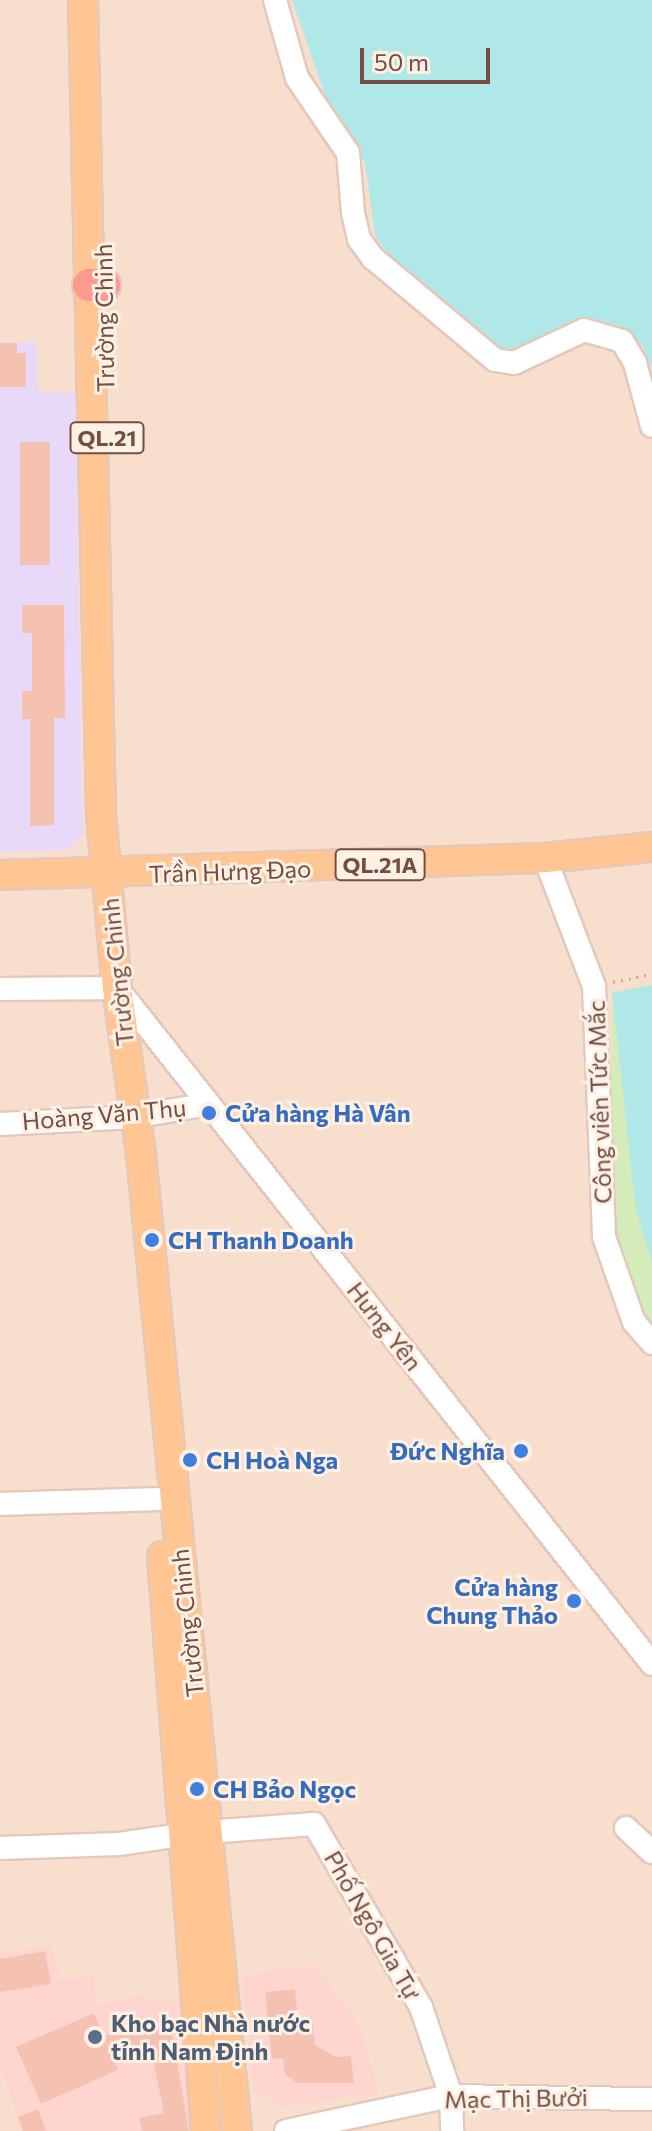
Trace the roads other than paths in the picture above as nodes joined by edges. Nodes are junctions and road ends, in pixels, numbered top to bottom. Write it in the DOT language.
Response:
graph roads {
  1 [pos="83,0"];
  2 [pos="97,0"];
  3 [pos="275,0"];
  4 [pos="96,285"];
  5 [pos="652,426"];
  6 [pos="652,847"];
  7 [pos="545,858"];
  8 [pos="0,875"];
  9 [pos="108,876"];
  10 [pos="117,988"];
  11 [pos="0,989"];
  12 [pos="209,1104"];
  13 [pos="133,1117"];
  14 [pos="0,1124"];
  15 [pos="652,1343"];
  16 [pos="158,1402"];
  17 [pos="158,1499"];
  18 [pos="0,1504"];
  19 [pos="652,1664"];
  20 [pos="626,1828"];
  21 [pos="194,1833"];
  22 [pos="0,1848"];
  23 [pos="652,1852"];
  24 [pos="451,2096"];
  25 [pos="652,2099"];
  26 [pos="206,2131"];
  27 [pos="237,2131"];
  28 [pos="286,2131"];
  29 [pos="452,2131"];
  1 -- 4 [label="main road, Trường Chinh / QL.21"];
  2 -- 4 [label="main road, Trường Chinh / QL.21"];
  3 -- 5 [label="street"];
  4 -- 9 [label="main road, Trường Chinh / QL.21"];
  6 -- 7 [label="main road, Trần Hưng Đạo / QL.21A"];
  7 -- 9 [label="main road, Trần Hưng Đạo / QL.21A"];
  7 -- 15 [label="street, Công viên Tức Mắc"];
  8 -- 9 [label="main road, Trần Hưng Đạo"];
  9 -- 10 [label="main road, Trường Chinh"];
  10 -- 11 [label="street"];
  10 -- 12 [label="street, Hưng Yên"];
  10 -- 13 [label="main road, Trường Chinh"];
  12 -- 13 [label="street, Hoàng Văn Thụ"];
  12 -- 19 [label="street, Hưng Yên"];
  13 -- 14 [label="street, Hoàng Văn Thụ"];
  13 -- 16 [label="main road, Trường Chinh"];
  16 -- 17 [label="main road, Trường Chinh"];
  16 -- 21 [label="main road, Trường Chinh"];
  17 -- 18 [label="street"];
  17 -- 21 [label="main road, Trường Chinh"];
  20 -- 23 [label="street"];
  21 -- 22 [label="street"];
  21 -- 24 [label="street, Phố Ngô Gia Tự"];
  21 -- 26 [label="main road, Trường Chinh"];
  21 -- 27 [label="main road, Trường Chinh"];
  24 -- 25 [label="street, Mạc Thị Bưởi"];
  24 -- 28 [label="street, Mạc Thị Bưởi"];
  24 -- 29 [label="street, Phố Ngô Gia Tự"];
}
